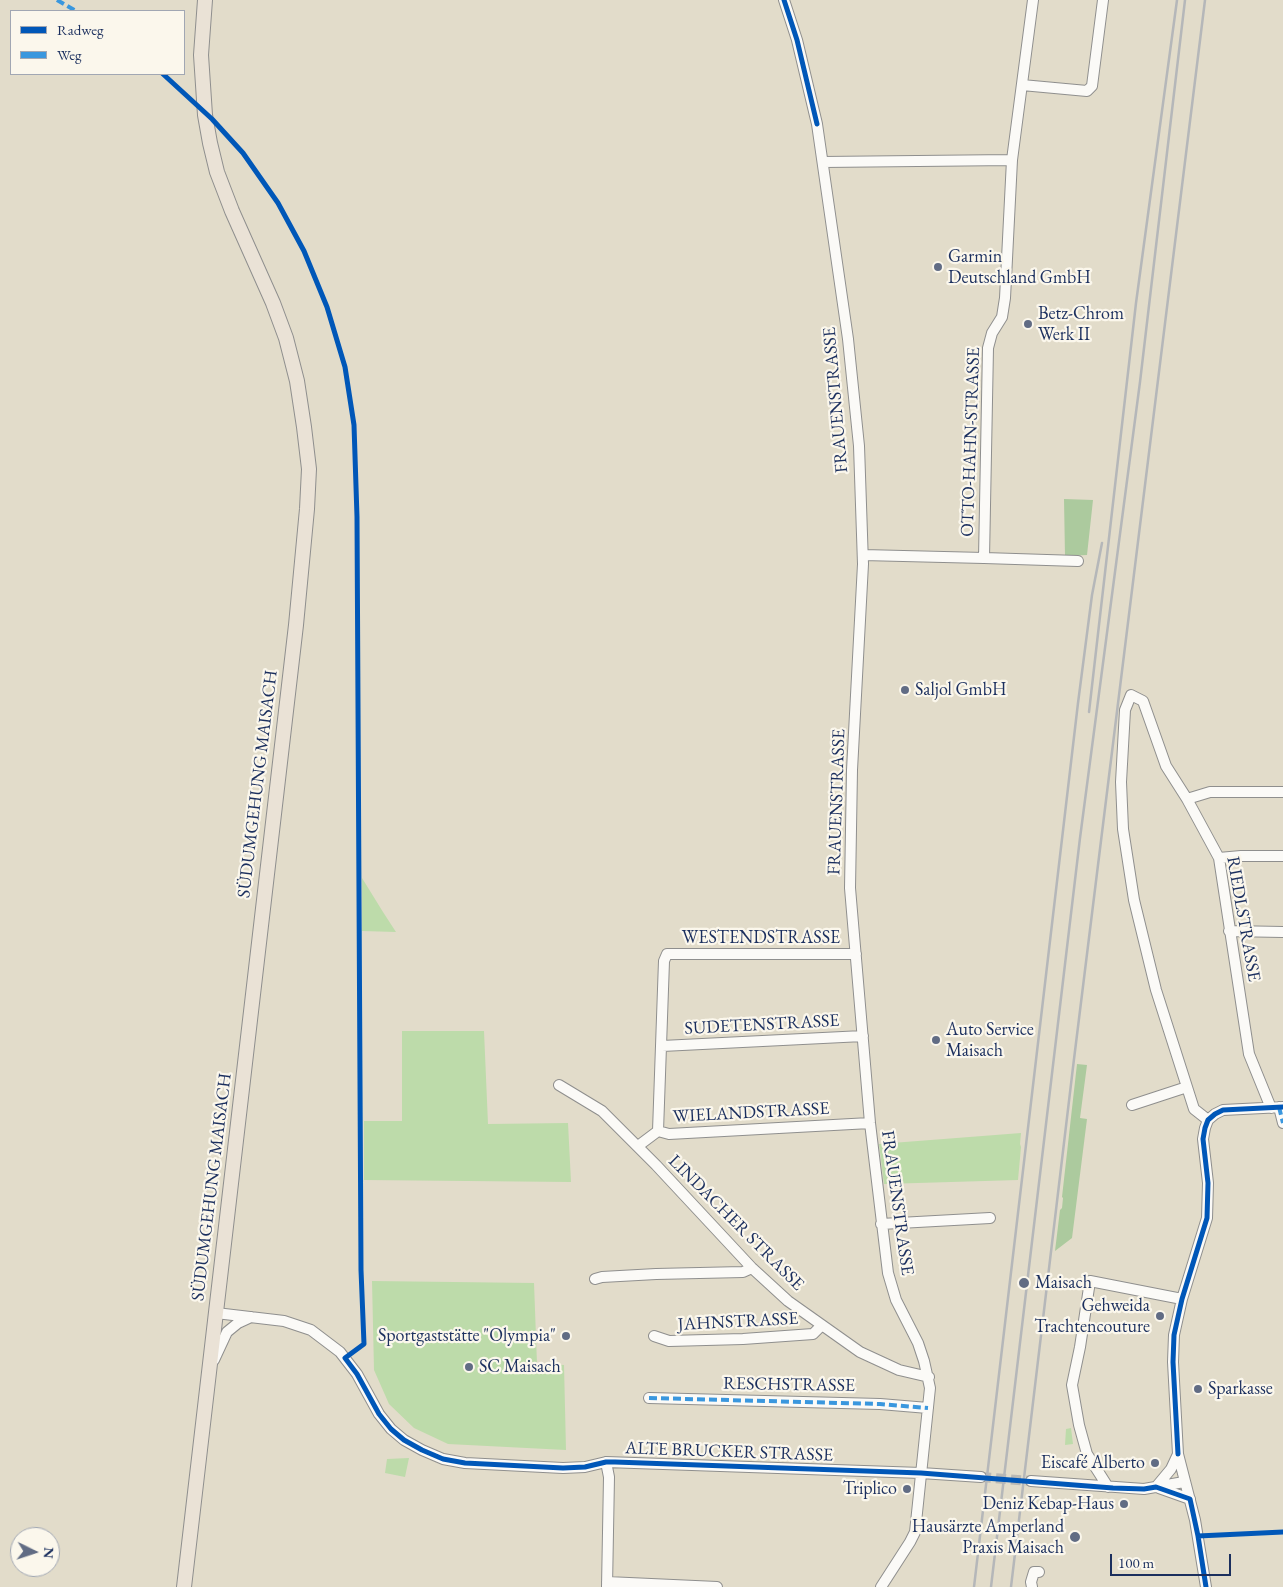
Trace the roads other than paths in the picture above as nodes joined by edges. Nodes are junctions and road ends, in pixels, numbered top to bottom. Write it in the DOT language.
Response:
graph roads {
  1 [pos="205,0"];
  2 [pos="784,0"];
  3 [pos="1033,0"];
  4 [pos="1103,0"];
  5 [pos="1022,85"];
  6 [pos="1012,160"];
  7 [pos="823,162"];
  8 [pos="862,555"];
  9 [pos="984,558"];
  10 [pos="1078,561"];
  11 [pos="1283,792"];
  12 [pos="1187,799"];
  13 [pos="1283,856"];
  14 [pos="1219,858"];
  15 [pos="1229,931"];
  16 [pos="1283,932"];
  17 [pos="856,954"];
  18 [pos="863,1036"];
  19 [pos="662,1046"];
  20 [pos="559,1085"];
  21 [pos="1187,1087"];
  22 [pos="1132,1105"];
  23 [pos="1278,1107"];
  24 [pos="1208,1120"];
  25 [pos="1283,1122"];
  26 [pos="870,1123"];
  27 [pos="658,1131"];
  28 [pos="638,1146"];
  29 [pos="990,1218"];
  30 [pos="881,1224"];
  31 [pos="752,1268"];
  32 [pos="595,1280"];
  33 [pos="1182,1299"];
  34 [pos="216,1313"];
  35 [pos="251,1317"];
  36 [pos="821,1326"];
  37 [pos="654,1336"];
  38 [pos="208,1375"];
  39 [pos="929,1377"];
  40 [pos="649,1398"];
  41 [pos="928,1408"];
  42 [pos="1178,1454"];
  43 [pos="606,1462"];
  44 [pos="921,1473"];
  45 [pos="981,1477"];
  46 [pos="1164,1479"];
  47 [pos="1183,1479"];
  48 [pos="1031,1481"];
  49 [pos="1108,1487"];
  50 [pos="1156,1487"];
  51 [pos="1190,1499"];
  52 [pos="1039,1572"];
  53 [pos="607,1584"];
  54 [pos="184,1587"];
  55 [pos="717,1587"];
  56 [pos="881,1587"];
  57 [pos="1032,1587"];
  58 [pos="1206,1587"];
  1 -- 34 [label="main road, SÜDUMGEHUNG MAISACH"];
  2 -- 7 [label="street, FRAUENSTRASSE"];
  3 -- 5 [label="street, OTTO-HAHN-STRASSE"];
  4 -- 5 [label="street"];
  5 -- 6 [label="street, OTTO-HAHN-STRASSE"];
  6 -- 7 [label="street"];
  6 -- 9 [label="street, OTTO-HAHN-STRASSE"];
  7 -- 8 [label="street, FRAUENSTRASSE"];
  8 -- 9 [label="street, OTTO-HAHN-STRASSE"];
  8 -- 17 [label="street, FRAUENSTRASSE"];
  9 -- 10 [label="street, OTTO-HAHN-STRASSE"];
  11 -- 12 [label="street"];
  12 -- 14 [label="street, RIEDLSTRASSE"];
  12 -- 21 [label="street, RIEDLSTRASSE"];
  13 -- 14 [label="street"];
  14 -- 15 [label="street, RIEDLSTRASSE"];
  15 -- 16 [label="street"];
  15 -- 23 [label="street, RIEDLSTRASSE"];
  17 -- 18 [label="street, FRAUENSTRASSE"];
  17 -- 19 [label="street, WESTENDSTRASSE"];
  18 -- 19 [label="street, SUDETENSTRASSE"];
  18 -- 26 [label="street, FRAUENSTRASSE"];
  19 -- 27 [label="street"];
  20 -- 28 [label="street, LINDACHER STRASSE"];
  21 -- 22 [label="street"];
  21 -- 24 [label="street"];
  23 -- 24 [label="street"];
  23 -- 25 [label="street, RIEDLSTRASSE"];
  24 -- 33 [label="street"];
  26 -- 27 [label="street, WIELANDSTRASSE"];
  26 -- 30 [label="street, FRAUENSTRASSE"];
  27 -- 28 [label="street, WIELANDSTRASSE"];
  28 -- 31 [label="street, LINDACHER STRASSE"];
  29 -- 30 [label="street"];
  30 -- 39 [label="street, FRAUENSTRASSE"];
  31 -- 32 [label="street"];
  31 -- 36 [label="street, LINDACHER STRASSE"];
  33 -- 42 [label="street"];
  33 -- 49 [label="street"];
  34 -- 35 [label="street, ALTE BRUCKER STRASSE"];
  34 -- 38 [label="main road, SÜDUMGEHUNG MAISACH"];
  35 -- 38 [label="street"];
  35 -- 43 [label="street, ALTE BRUCKER STRASSE"];
  36 -- 37 [label="street, JAHNSTRASSE"];
  36 -- 39 [label="street, LINDACHER STRASSE"];
  38 -- 54 [label="main road, SÜDUMGEHUNG MAISACH"];
  39 -- 41 [label="street, FRAUENSTRASSE"];
  40 -- 41 [label="street, RESCHSTRASSE"];
  41 -- 44 [label="street, FRAUENSTRASSE"];
  42 -- 46 [label="street"];
  42 -- 47 [label="street"];
  43 -- 44 [label="street, ALTE BRUCKER STRASSE"];
  43 -- 53 [label="street"];
  44 -- 45 [label="street, ALTE BRUCKER STRASSE"];
  44 -- 56 [label="street, FRAUENSTRASSE"];
  46 -- 47 [label="street"];
  46 -- 50 [label="street"];
  47 -- 50 [label="street"];
  47 -- 51 [label="street"];
  48 -- 49 [label="street"];
  49 -- 50 [label="street"];
  50 -- 51 [label="street"];
  51 -- 58 [label="street"];
  52 -- 57 [label="street"];
  53 -- 55 [label="street"];
}
